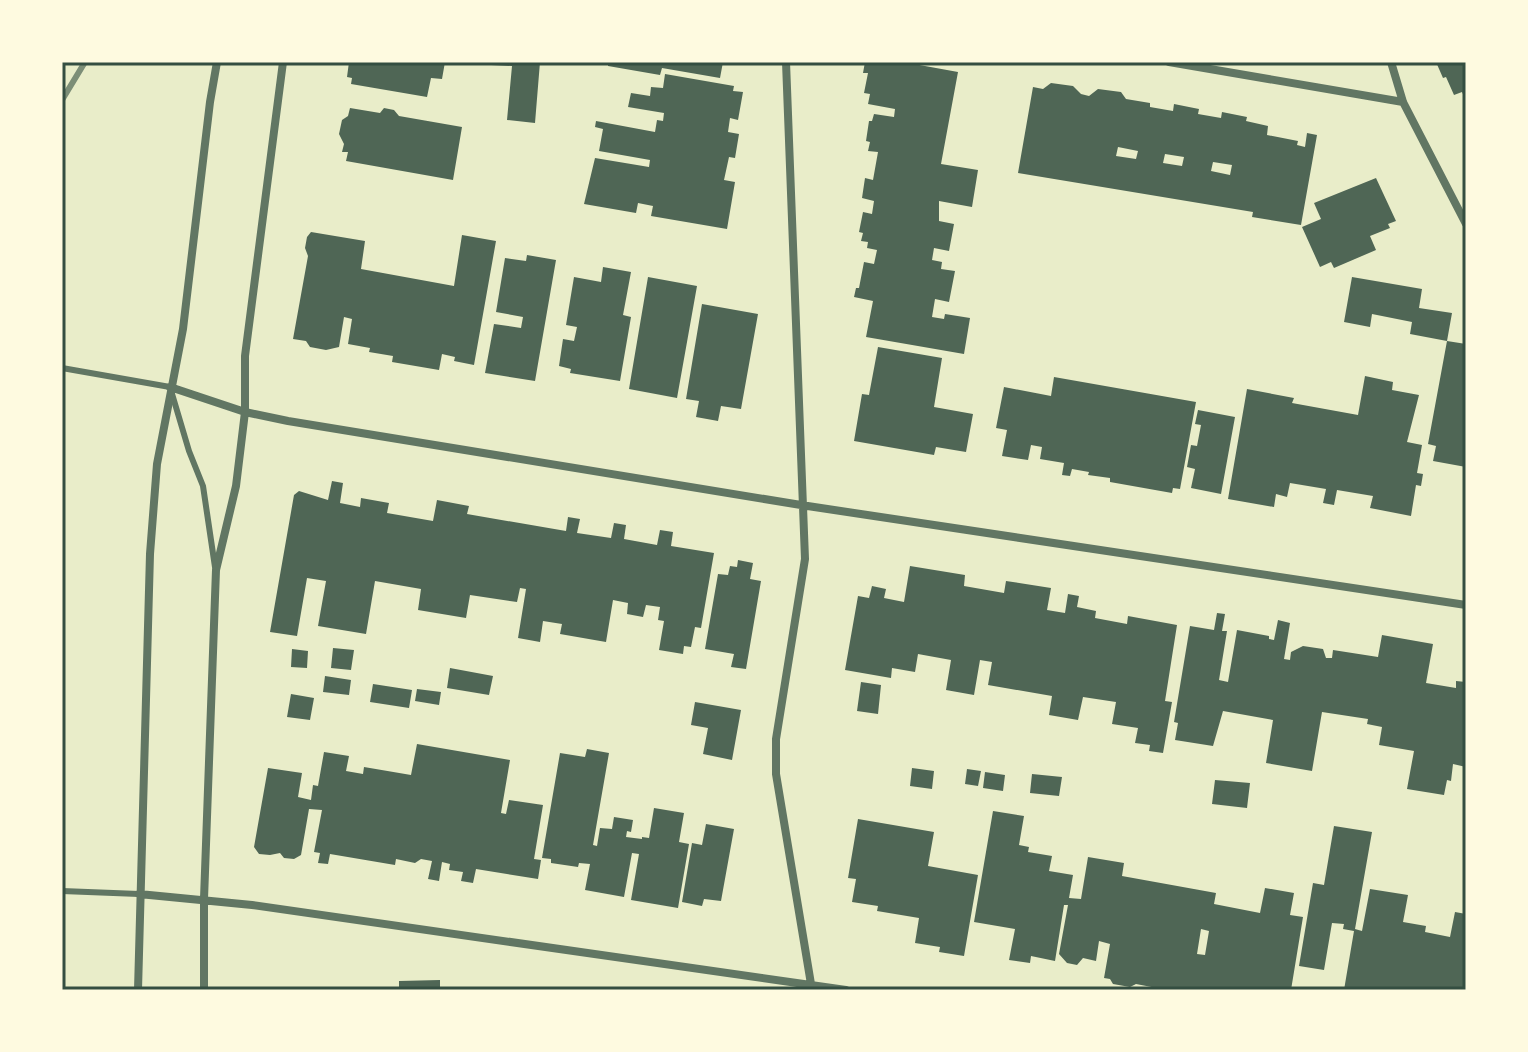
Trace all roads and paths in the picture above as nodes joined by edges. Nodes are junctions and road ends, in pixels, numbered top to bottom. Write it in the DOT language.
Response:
graph roads {
  1 [pos="217,62"];
  2 [pos="283,62"];
  3 [pos="786,62"];
  4 [pos="1169,62"];
  5 [pos="1391,62"];
  6 [pos="1403,102"];
  7 [pos="1466,224"];
  8 [pos="62,368"];
  9 [pos="170,387"];
  10 [pos="245,412"];
  11 [pos="801,505"];
  12 [pos="216,570"];
  13 [pos="1466,605"];
  14 [pos="62,891"];
  15 [pos="139,894"];
  16 [pos="204,899"];
  17 [pos="812,987"];
  18 [pos="138,990"];
  19 [pos="204,990"];
  20 [pos="846,990"];
  1 -- 9 [label="street"];
  2 -- 10 [label="street"];
  3 -- 11 [label="street"];
  4 -- 6 [label="street"];
  5 -- 6 [label="street"];
  6 -- 7 [label="street"];
  8 -- 9 [label="lane"];
  9 -- 10 [label="street"];
  9 -- 12 [label="lane"];
  9 -- 15 [label="street"];
  10 -- 11 [label="street"];
  10 -- 12 [label="street"];
  11 -- 13 [label="street"];
  11 -- 17 [label="street"];
  12 -- 16 [label="street"];
  14 -- 15 [label="lane"];
  15 -- 16 [label="street"];
  15 -- 18 [label="street"];
  16 -- 17 [label="street"];
  16 -- 19 [label="street"];
  17 -- 20 [label="street"];
}
